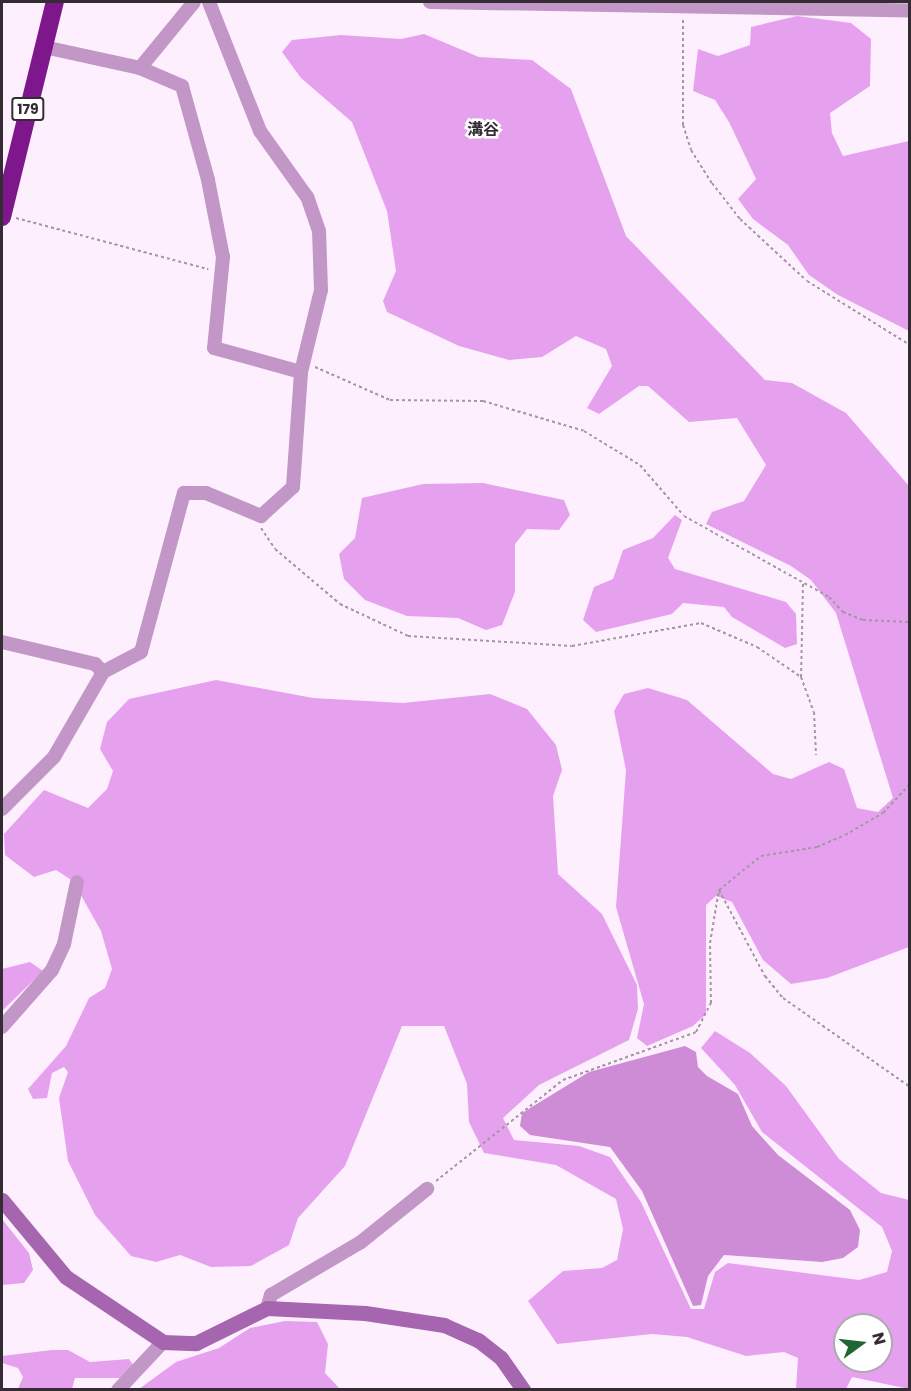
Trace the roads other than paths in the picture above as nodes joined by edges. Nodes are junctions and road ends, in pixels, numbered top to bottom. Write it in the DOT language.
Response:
graph roads {
  1 [pos="55,2"];
  2 [pos="194,2"];
  3 [pos="209,2"];
  4 [pos="430,2"];
  5 [pos="607,2"];
  6 [pos="909,10"];
  7 [pos="44,47"];
  8 [pos="140,68"];
  9 [pos="2,215"];
  10 [pos="303,367"];
  11 [pos="2,642"];
  12 [pos="103,672"];
  13 [pos="2,809"];
  14 [pos="77,882"];
  15 [pos="2,1027"];
  16 [pos="427,1189"];
  17 [pos="2,1200"];
  18 [pos="267,1308"];
  19 [pos="163,1342"];
  20 [pos="118,1389"];
  21 [pos="523,1389"];
  1 -- 7 [label="highway, 179"];
  2 -- 8 [label="street"];
  3 -- 10 [label="street"];
  4 -- 5 [label="street"];
  5 -- 6 [label="street"];
  7 -- 8 [label="street"];
  7 -- 9 [label="highway, 179"];
  8 -- 10 [label="street"];
  10 -- 12 [label="street"];
  11 -- 12 [label="street"];
  12 -- 13 [label="street"];
  14 -- 15 [label="street"];
  16 -- 18 [label="street"];
  17 -- 19 [label="street"];
  18 -- 19 [label="street"];
  18 -- 21 [label="street"];
  19 -- 20 [label="street"];
}
